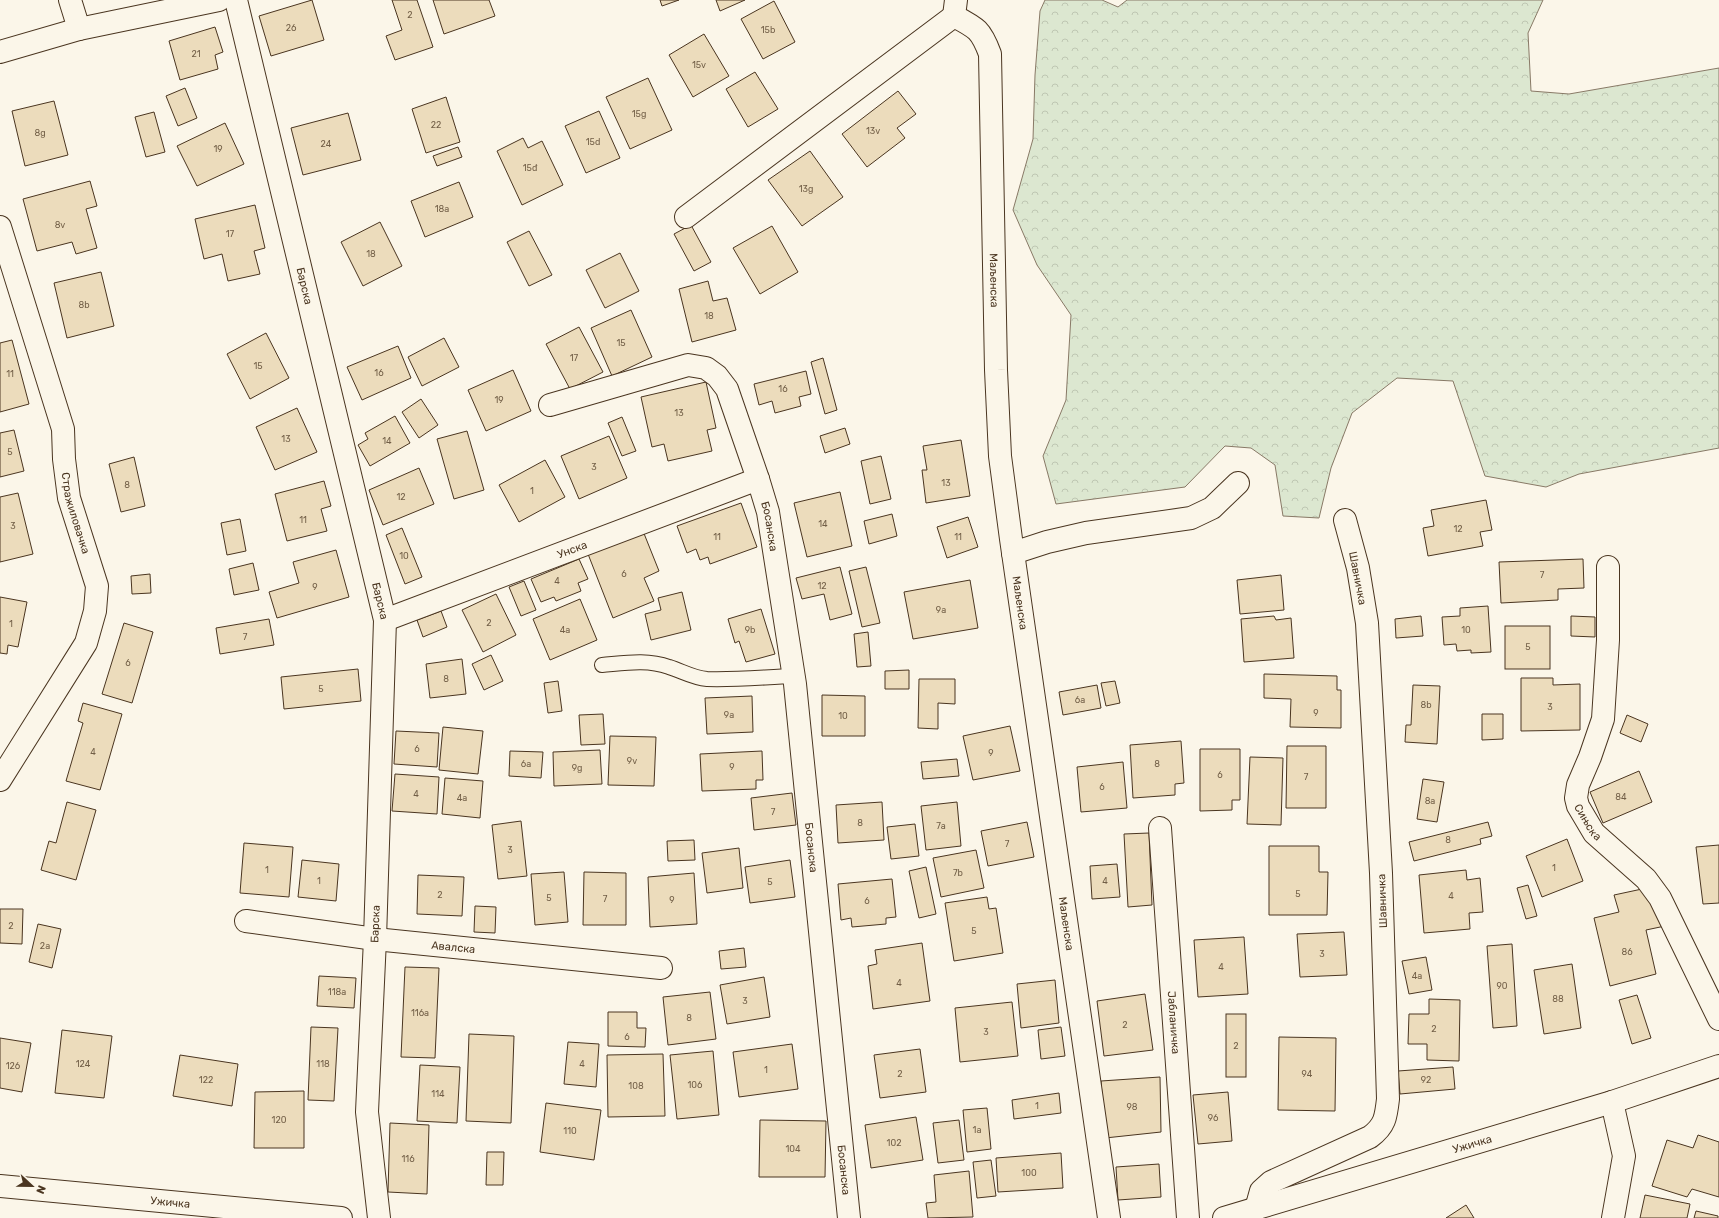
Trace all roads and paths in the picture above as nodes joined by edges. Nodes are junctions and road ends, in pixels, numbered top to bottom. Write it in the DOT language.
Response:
graph roads {
  1 [pos="70,0"];
  2 [pos="219,0"];
  3 [pos="236,0"];
  4 [pos="955,8"];
  5 [pos="79,29"];
  6 [pos="0,52"];
  7 [pos="686,218"];
  8 [pos="0,227"];
  9 [pos="550,405"];
  10 [pos="758,479"];
  11 [pos="1238,483"];
  12 [pos="1345,520"];
  13 [pos="1013,554"];
  14 [pos="1608,567"];
  15 [pos="385,620"];
  16 [pos="602,666"];
  17 [pos="794,676"];
  18 [pos="0,780"];
  19 [pos="1160,828"];
  20 [pos="246,921"];
  21 [pos="375,939"];
  22 [pos="661,968"];
  23 [pos="1719,1019"];
  24 [pos="1719,1066"];
  25 [pos="1612,1102"];
  26 [pos="0,1186"];
  27 [pos="1256,1209"];
  28 [pos="341,1218"];
  29 [pos="379,1218"];
  30 [pos="849,1218"];
  31 [pos="1109,1218"];
  32 [pos="1188,1218"];
  33 [pos="1224,1218"];
  34 [pos="1613,1218"];
  1 -- 5 [label="street"];
  2 -- 5 [label="street"];
  3 -- 15 [label="street, Барска"];
  4 -- 7 [label="street"];
  4 -- 13 [label="street, Маљенска"];
  5 -- 6 [label="street"];
  8 -- 18 [label="street, Стражиловачка"];
  9 -- 10 [label="street, Босанска"];
  10 -- 15 [label="street, Унска"];
  10 -- 17 [label="street, Босанска"];
  11 -- 13 [label="street"];
  12 -- 27 [label="street, Шавничка"];
  13 -- 31 [label="street, Маљенска"];
  14 -- 23 [label="street, Сињска"];
  15 -- 21 [label="street, Барска"];
  16 -- 17 [label="lane"];
  17 -- 30 [label="street, Босанска"];
  19 -- 32 [label="street, Јабланичка"];
  20 -- 21 [label="street, Авалска"];
  21 -- 22 [label="street, Авалска"];
  21 -- 29 [label="street, Барска"];
  24 -- 25 [label="street, Ужичка"];
  25 -- 27 [label="street, Ужичка"];
  25 -- 34 [label="street"];
  26 -- 28 [label="street, Ужичка"];
  27 -- 33 [label="street, Ужичка"];
}
